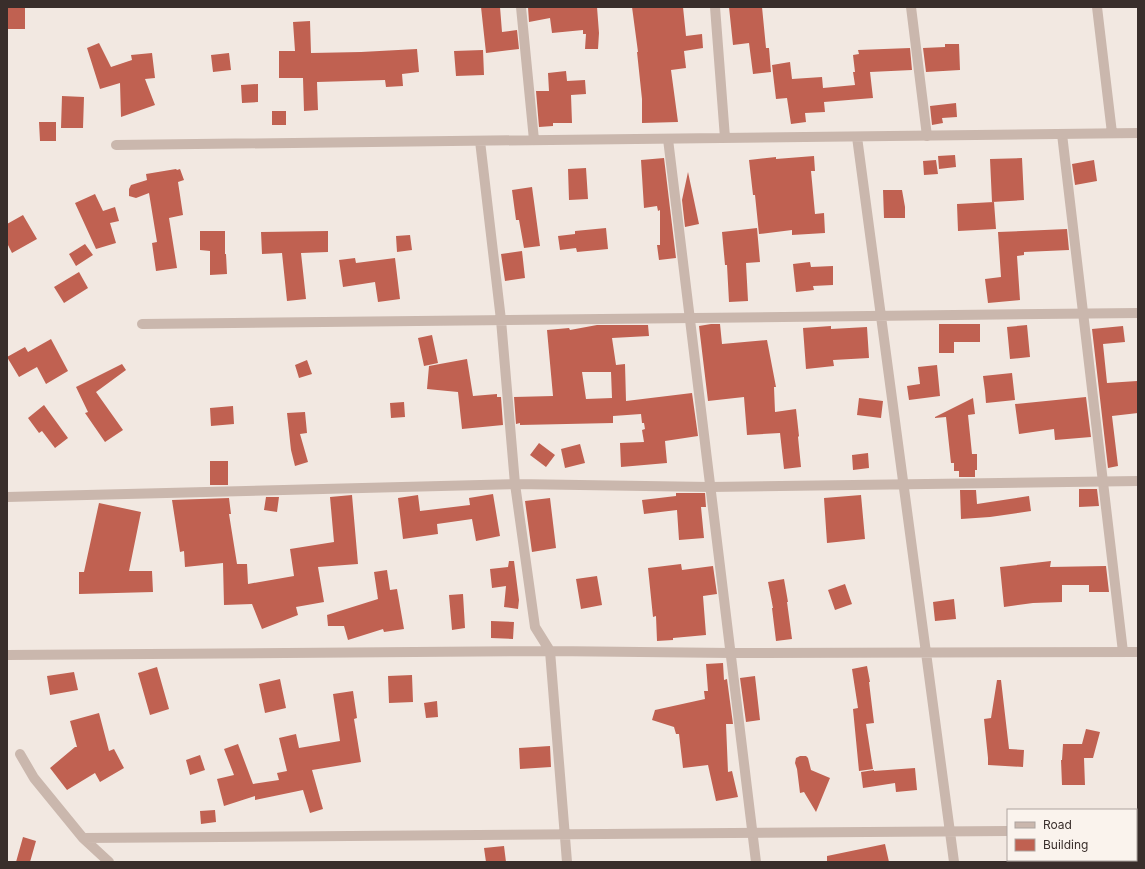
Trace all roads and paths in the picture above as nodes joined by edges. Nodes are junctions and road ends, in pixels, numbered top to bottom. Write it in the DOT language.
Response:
graph roads {
  1 [pos="521,7"];
  2 [pos="715,7"];
  3 [pos="911,7"];
  4 [pos="1097,7"];
  5 [pos="1112,133"];
  6 [pos="1138,133"];
  7 [pos="1062,134"];
  8 [pos="857,136"];
  9 [pos="926,136"];
  10 [pos="725,138"];
  11 [pos="668,139"];
  12 [pos="534,140"];
  13 [pos="480,141"];
  14 [pos="116,145"];
  15 [pos="1138,312"];
  16 [pos="1083,313"];
  17 [pos="881,316"];
  18 [pos="690,318"];
  19 [pos="501,320"];
  20 [pos="142,324"];
  21 [pos="1103,481"];
  22 [pos="1138,481"];
  23 [pos="514,484"];
  24 [pos="904,484"];
  25 [pos="710,487"];
  26 [pos="7,497"];
  27 [pos="550,651"];
  28 [pos="926,652"];
  29 [pos="1123,652"];
  30 [pos="1138,652"];
  31 [pos="731,653"];
  32 [pos="7,655"];
  33 [pos="20,754"];
  34 [pos="950,831"];
  35 [pos="1007,831"];
  36 [pos="752,833"];
  37 [pos="564,835"];
  38 [pos="83,838"];
  39 [pos="109,862"];
  40 [pos="567,862"];
  41 [pos="756,862"];
  42 [pos="954,862"];
  1 -- 12 [label="street"];
  2 -- 10 [label="street"];
  3 -- 9 [label="street"];
  4 -- 5 [label="street"];
  5 -- 6 [label="street"];
  5 -- 7 [label="street"];
  7 -- 9 [label="street"];
  7 -- 16 [label="street"];
  8 -- 9 [label="street"];
  8 -- 10 [label="street"];
  8 -- 17 [label="street"];
  10 -- 11 [label="street"];
  11 -- 12 [label="street"];
  11 -- 18 [label="street"];
  12 -- 13 [label="street"];
  13 -- 14 [label="street"];
  13 -- 19 [label="street"];
  15 -- 16 [label="street"];
  16 -- 17 [label="street"];
  16 -- 21 [label="street"];
  17 -- 18 [label="street"];
  17 -- 24 [label="street"];
  18 -- 19 [label="street"];
  18 -- 25 [label="street"];
  19 -- 20 [label="street"];
  19 -- 23 [label="street"];
  21 -- 22 [label="street"];
  21 -- 24 [label="street"];
  21 -- 29 [label="street"];
  23 -- 25 [label="street"];
  23 -- 26 [label="street"];
  23 -- 27 [label="street"];
  24 -- 25 [label="street"];
  24 -- 28 [label="street"];
  25 -- 31 [label="street"];
  27 -- 31 [label="street"];
  27 -- 32 [label="street"];
  27 -- 37 [label="street"];
  28 -- 29 [label="street"];
  28 -- 31 [label="street"];
  28 -- 34 [label="street"];
  29 -- 30 [label="street"];
  31 -- 36 [label="street"];
  33 -- 38 [label="street"];
  34 -- 35 [label="street"];
  34 -- 36 [label="street"];
  34 -- 42 [label="street"];
  36 -- 37 [label="street"];
  36 -- 41 [label="street"];
  37 -- 38 [label="street"];
  37 -- 40 [label="street"];
  38 -- 39 [label="street"];
}
